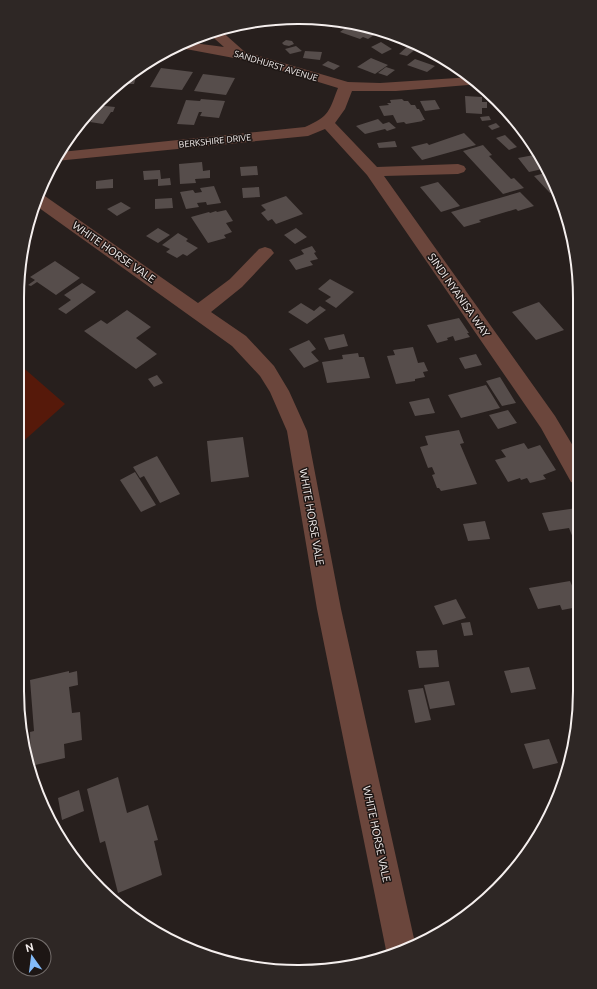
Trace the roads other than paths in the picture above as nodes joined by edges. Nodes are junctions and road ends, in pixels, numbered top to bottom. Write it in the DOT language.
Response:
graph roads {
  1 [pos="219,36"];
  2 [pos="188,47"];
  3 [pos="239,53"];
  4 [pos="466,81"];
  5 [pos="348,86"];
  6 [pos="327,123"];
  7 [pos="63,157"];
  8 [pos="458,169"];
  9 [pos="373,172"];
  10 [pos="42,202"];
  11 [pos="265,254"];
  12 [pos="199,311"];
  13 [pos="573,466"];
  14 [pos="400,945"];
  1 -- 3 [label="street"];
  2 -- 3 [label="street, SANDHURST AVENUE"];
  3 -- 5 [label="street, SANDHURST AVENUE"];
  4 -- 5 [label="street, SANDHURST AVENUE"];
  5 -- 6 [label="street, BERKSHIRE DRIVE"];
  6 -- 7 [label="street, BERKSHIRE DRIVE"];
  6 -- 9 [label="street, SINDI NYANISA WAY"];
  8 -- 9 [label="street"];
  9 -- 13 [label="street, SINDI NYANISA WAY"];
  10 -- 12 [label="street, WHITE HORSE VALE"];
  11 -- 12 [label="street"];
  12 -- 14 [label="street, WHITE HORSE VALE"];
}
